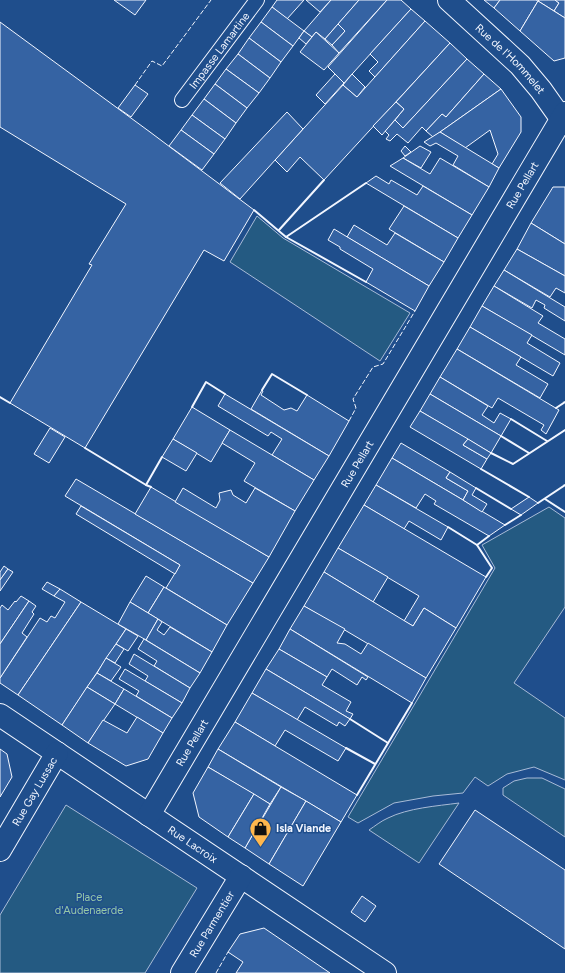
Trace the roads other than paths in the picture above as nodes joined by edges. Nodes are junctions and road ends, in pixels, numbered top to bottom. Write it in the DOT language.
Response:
graph roads {
  1 [pos="257,0"];
  2 [pos="449,0"];
  3 [pos="182,100"];
  4 [pos="564,119"];
  5 [pos="0,715"];
  6 [pos="58,753"];
  7 [pos="149,815"];
  8 [pos="0,850"];
  9 [pos="241,876"];
  10 [pos="182,973"];
  11 [pos="385,973"];
  1 -- 3 [label="lane, Impasse Lamartine"];
  2 -- 4 [label="street, Rue de l'Hommelet"];
  4 -- 7 [label="street, Rue Pellart"];
  5 -- 6 [label="street, Rue Lacroix"];
  6 -- 7 [label="street, Rue Lacroix"];
  6 -- 8 [label="street, Rue Gay Lussac"];
  7 -- 9 [label="street, Rue Lacroix"];
  9 -- 10 [label="street, Rue Parmentier"];
  9 -- 11 [label="street, Rue Lacroix"];
}
